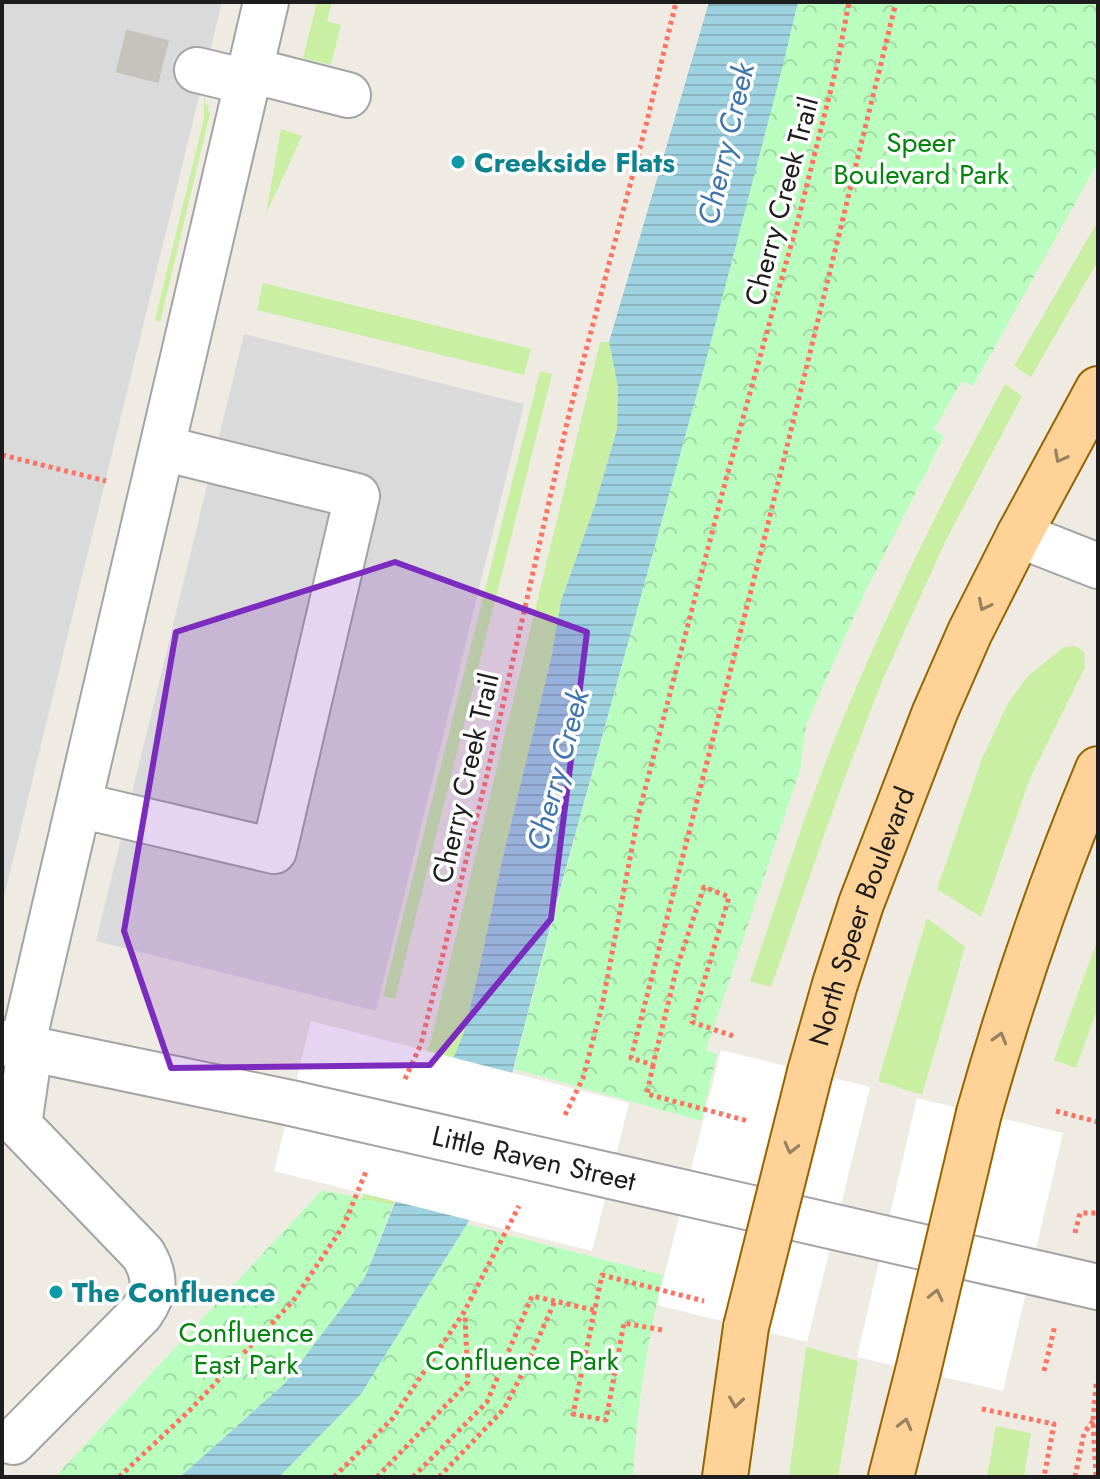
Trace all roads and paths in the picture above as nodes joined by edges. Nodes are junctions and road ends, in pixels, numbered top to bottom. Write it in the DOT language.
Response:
graph roads {
  1 [pos="266,2"];
  2 [pos="676,2"];
  3 [pos="849,2"];
  4 [pos="896,2"];
  5 [pos="197,70"];
  6 [pos="248,76"];
  7 [pos="348,95"];
  8 [pos="1098,389"];
  9 [pos="162,448"];
  10 [pos="2,455"];
  11 [pos="106,481"];
  12 [pos="1019,535"];
  13 [pos="1098,566"];
  14 [pos="1098,769"];
  15 [pos="79,805"];
  16 [pos="733,1036"];
  17 [pos="18,1046"];
  18 [pos="653,1065"];
  19 [pos="403,1083"];
  20 [pos="1056,1111"];
  21 [pos="562,1120"];
  22 [pos="754,1122"];
  23 [pos="1098,1122"];
  24 [pos="368,1167"];
  25 [pos="520,1202"];
  26 [pos="1080,1213"];
  27 [pos="1098,1213"];
  28 [pos="1081,1283"];
  29 [pos="555,1301"];
  30 [pos="710,1302"];
  31 [pos="594,1310"];
  32 [pos="464,1312"];
  33 [pos="662,1330"];
  34 [pos="1097,1386"];
  35 [pos="982,1409"];
  36 [pos="1093,1420"];
  37 [pos="13,1442"];
  38 [pos="119,1477"];
  39 [pos="334,1477"];
  40 [pos="377,1477"];
  41 [pos="413,1477"];
  42 [pos="439,1477"];
  43 [pos="725,1477"];
  44 [pos="891,1477"];
  45 [pos="1044,1477"];
  46 [pos="1075,1477"];
  47 [pos="1096,1477"];
  1 -- 6 [label="street"];
  2 -- 19 [label="path, Cherry Creek Trail"];
  3 -- 21 [label="path, Cherry Creek Trail"];
  4 -- 18 [label="path"];
  5 -- 6 [label="street"];
  6 -- 7 [label="street"];
  6 -- 9 [label="street"];
  8 -- 12 [label="main road, North Speer Boulevard, one-way"];
  9 -- 15 [label="street"];
  9 -- 15 [label="street"];
  10 -- 11 [label="path"];
  12 -- 13 [label="street"];
  12 -- 43 [label="main road, North Speer Boulevard, one-way, bridge"];
  44 -- 14 [label="main road, one-way, bridge"];
  15 -- 17 [label="street"];
  16 -- 18 [label="path"];
  17 -- 28 [label="street, Little Raven Street, bridge"];
  17 -- 37 [label="street"];
  18 -- 22 [label="path"];
  20 -- 23 [label="path"];
  24 -- 38 [label="path"];
  25 -- 32 [label="path"];
  26 -- 27 [label="path"];
  29 -- 31 [label="path"];
  29 -- 41 [label="path"];
  29 -- 42 [label="path"];
  30 -- 31 [label="path"];
  31 -- 33 [label="path"];
  32 -- 39 [label="path"];
  32 -- 40 [label="path"];
  34 -- 36 [label="path"];
  35 -- 45 [label="path"];
  36 -- 46 [label="path"];
  36 -- 47 [label="path"];
}
